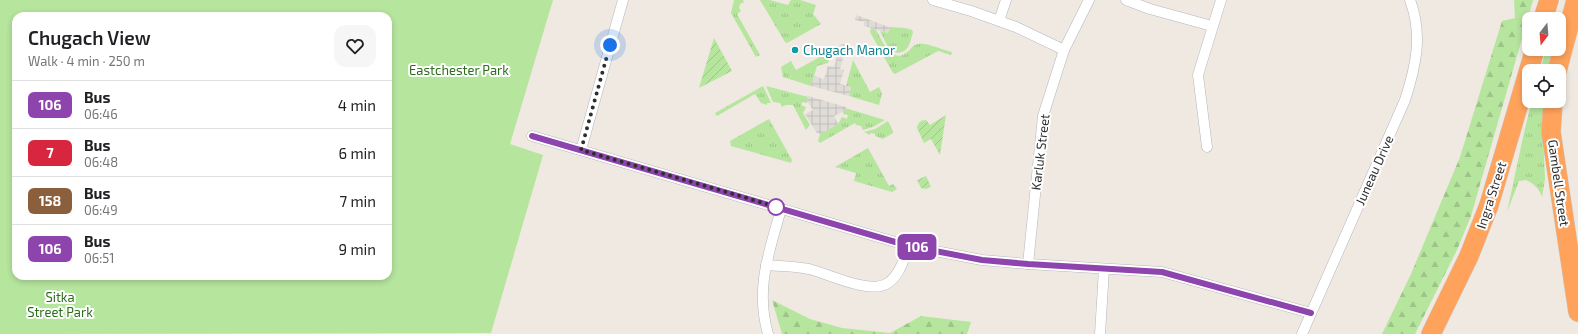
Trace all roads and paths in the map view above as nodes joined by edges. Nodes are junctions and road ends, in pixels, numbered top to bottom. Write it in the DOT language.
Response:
graph roads {
  1 [pos="623,0"];
  2 [pos="933,0"];
  3 [pos="1006,0"];
  4 [pos="1089,0"];
  5 [pos="1126,0"];
  6 [pos="1221,0"];
  7 [pos="1410,0"];
  8 [pos="1549,0"];
  9 [pos="1576,0"];
  10 [pos="1545,12"];
  11 [pos="999,21"];
  12 [pos="1212,26"];
  13 [pos="1064,50"];
  14 [pos="1533,56"];
  15 [pos="1559,64"];
  16 [pos="1553,108"];
  17 [pos="532,136"];
  18 [pos="1207,147"];
  19 [pos="581,150"];
  20 [pos="781,208"];
  21 [pos="909,246"];
  22 [pos="1028,264"];
  23 [pos="766,265"];
  24 [pos="1104,269"];
  25 [pos="1578,312"];
  26 [pos="1311,313"];
  27 [pos="768,334"];
  28 [pos="1100,334"];
  29 [pos="1302,334"];
  30 [pos="1431,334"];
  1 -- 19 [label="street"];
  2 -- 11 [label="street"];
  3 -- 11 [label="street"];
  4 -- 13 [label="street, Karluk Street"];
  5 -- 12 [label="street"];
  6 -- 12 [label="street"];
  7 -- 26 [label="street, Juneau Drive"];
  8 -- 10 [label="highway"];
  9 -- 15 [label="highway"];
  11 -- 13 [label="street"];
  12 -- 18 [label="street"];
  13 -- 22 [label="street, Karluk Street"];
  14 -- 30 [label="highway, Ingra Street"];
  16 -- 25 [label="highway, Gambell Street"];
  17 -- 19 [label="street"];
  19 -- 20 [label="street"];
  20 -- 21 [label="street"];
  20 -- 23 [label="street"];
  21 -- 22 [label="street"];
  21 -- 23 [label="street"];
  22 -- 24 [label="street"];
  23 -- 27 [label="street"];
  24 -- 26 [label="street"];
  24 -- 28 [label="street"];
  26 -- 29 [label="street, Juneau Drive"];
}
